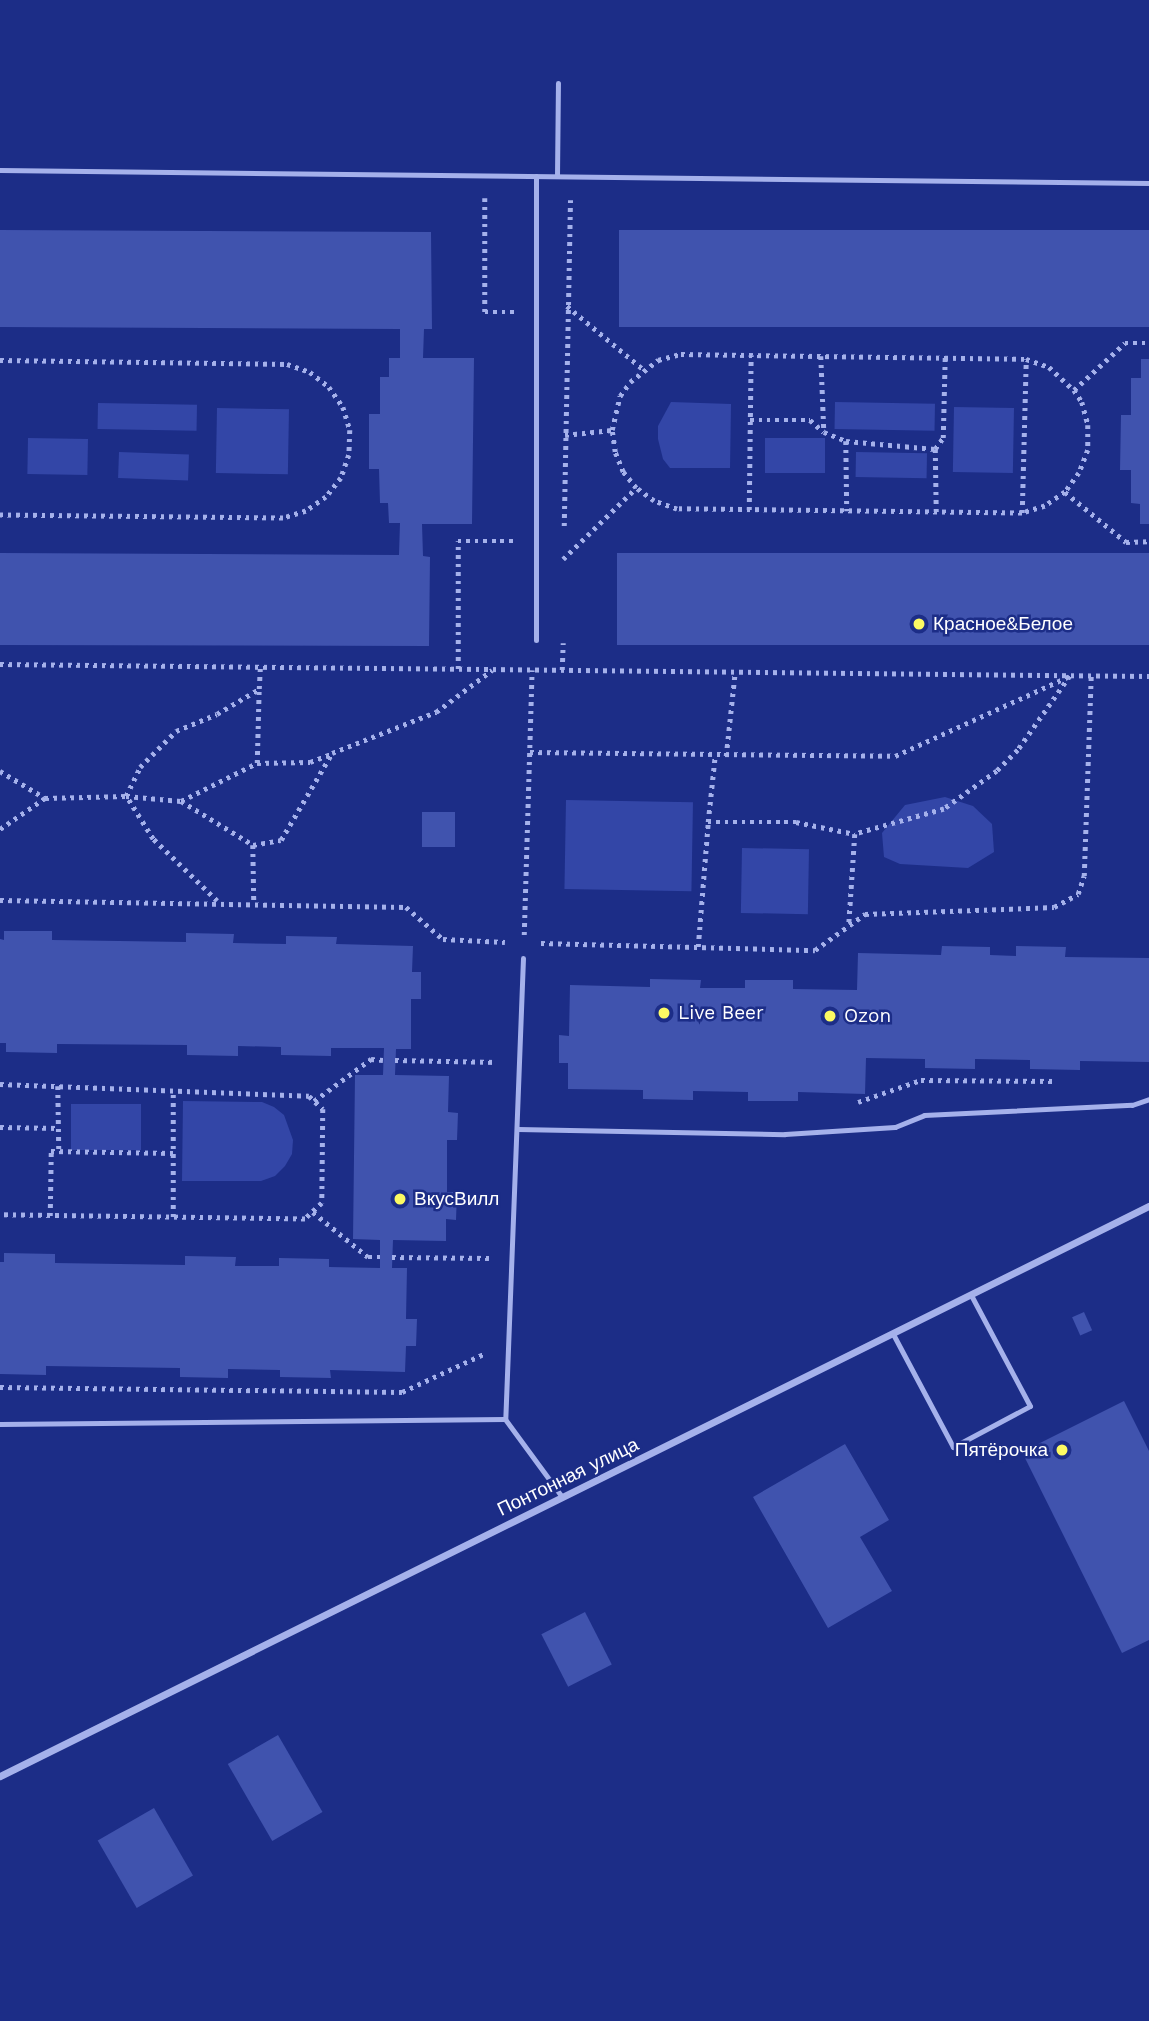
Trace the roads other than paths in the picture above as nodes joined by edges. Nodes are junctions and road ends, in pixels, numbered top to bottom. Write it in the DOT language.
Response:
graph roads {
  1 [pos="558,83"];
  2 [pos="0,170"];
  3 [pos="536,176"];
  4 [pos="557,176"];
  5 [pos="1149,183"];
  6 [pos="536,640"];
  7 [pos="523,958"];
  8 [pos="1149,1099"];
  9 [pos="517,1129"];
  10 [pos="1149,1206"];
  11 [pos="971,1295"];
  12 [pos="893,1334"];
  13 [pos="505,1419"];
  14 [pos="0,1424"];
  15 [pos="562,1497"];
  16 [pos="0,1776"];
  1 -- 4 [label="lane"];
  2 -- 3 [label="lane"];
  3 -- 4 [label="lane"];
  3 -- 6 [label="lane"];
  4 -- 5 [label="lane"];
  7 -- 9 [label="lane"];
  8 -- 9 [label="lane"];
  9 -- 13 [label="lane"];
  10 -- 11 [label="street, Понтонная улица"];
  11 -- 12 [label="street, Понтонная улица"];
  11 -- 12 [label="lane"];
  12 -- 15 [label="street, Понтонная улица"];
  13 -- 14 [label="lane"];
  13 -- 15 [label="lane"];
  15 -- 16 [label="street, Понтонная улица"];
}
